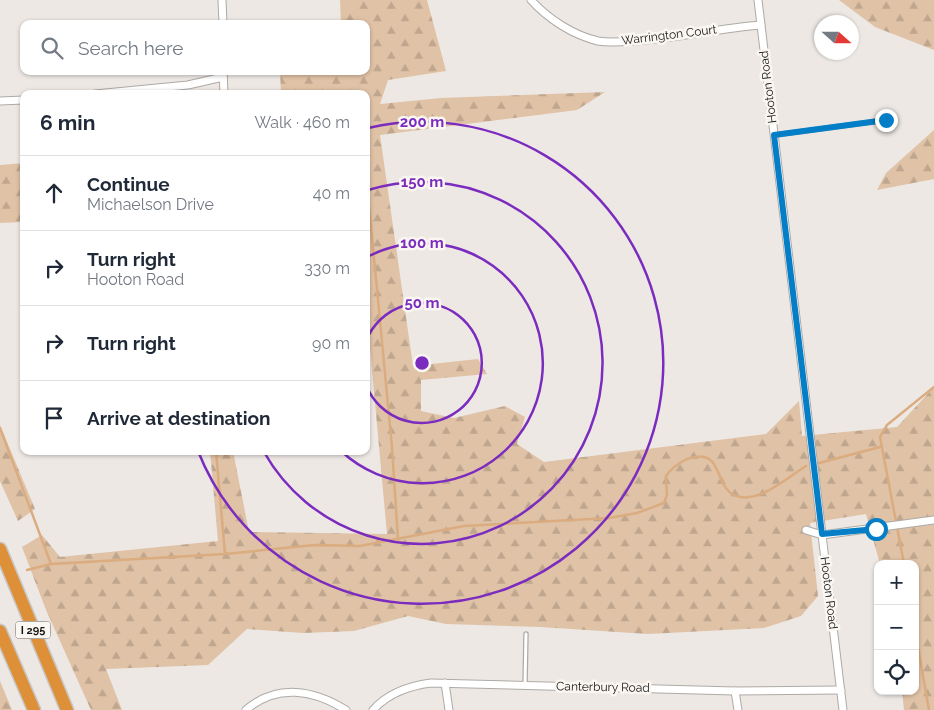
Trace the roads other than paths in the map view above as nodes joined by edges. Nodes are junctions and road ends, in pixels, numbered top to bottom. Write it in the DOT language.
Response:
graph roads {
  1 [pos="222,0"];
  2 [pos="531,0"];
  3 [pos="758,0"];
  4 [pos="223,20"];
  5 [pos="761,25"];
  6 [pos="220,75"];
  7 [pos="223,75"];
  8 [pos="136,90"];
  9 [pos="224,90"];
  10 [pos="20,100"];
  11 [pos="0,101"];
  12 [pos="886,120"];
  13 [pos="774,135"];
  14 [pos="934,520"];
  15 [pos="806,530"];
  16 [pos="822,534"];
  17 [pos="0,548"];
  18 [pos="0,631"];
  19 [pos="526,634"];
  20 [pos="445,683"];
  21 [pos="525,685"];
  22 [pos="841,690"];
  23 [pos="735,691"];
  24 [pos="34,710"];
  25 [pos="67,710"];
  26 [pos="246,710"];
  27 [pos="346,710"];
  28 [pos="372,710"];
  29 [pos="449,710"];
  30 [pos="738,710"];
  31 [pos="843,710"];
  1 -- 4 [label="street"];
  2 -- 5 [label="street, Warrington Court"];
  3 -- 5 [label="street, Hooton Road"];
  5 -- 13 [label="street, Hooton Road"];
  6 -- 8 [label="street"];
  7 -- 9 [label="street"];
  10 -- 11 [label="street"];
  12 -- 13 [label="lane"];
  13 -- 16 [label="street, Hooton Road"];
  14 -- 16 [label="street"];
  15 -- 16 [label="street"];
  16 -- 22 [label="street, Hooton Road"];
  17 -- 25 [label="highway, I 295"];
  18 -- 24 [label="highway, I 295"];
  19 -- 21 [label="lane"];
  20 -- 21 [label="street, Canterbury Road"];
  20 -- 28 [label="street, Canterbury Road"];
  20 -- 29 [label="street"];
  21 -- 23 [label="street, Canterbury Road"];
  22 -- 23 [label="street, Canterbury Road"];
  22 -- 31 [label="street, Hooton Road"];
  23 -- 30 [label="street"];
  26 -- 27 [label="street"];
}
